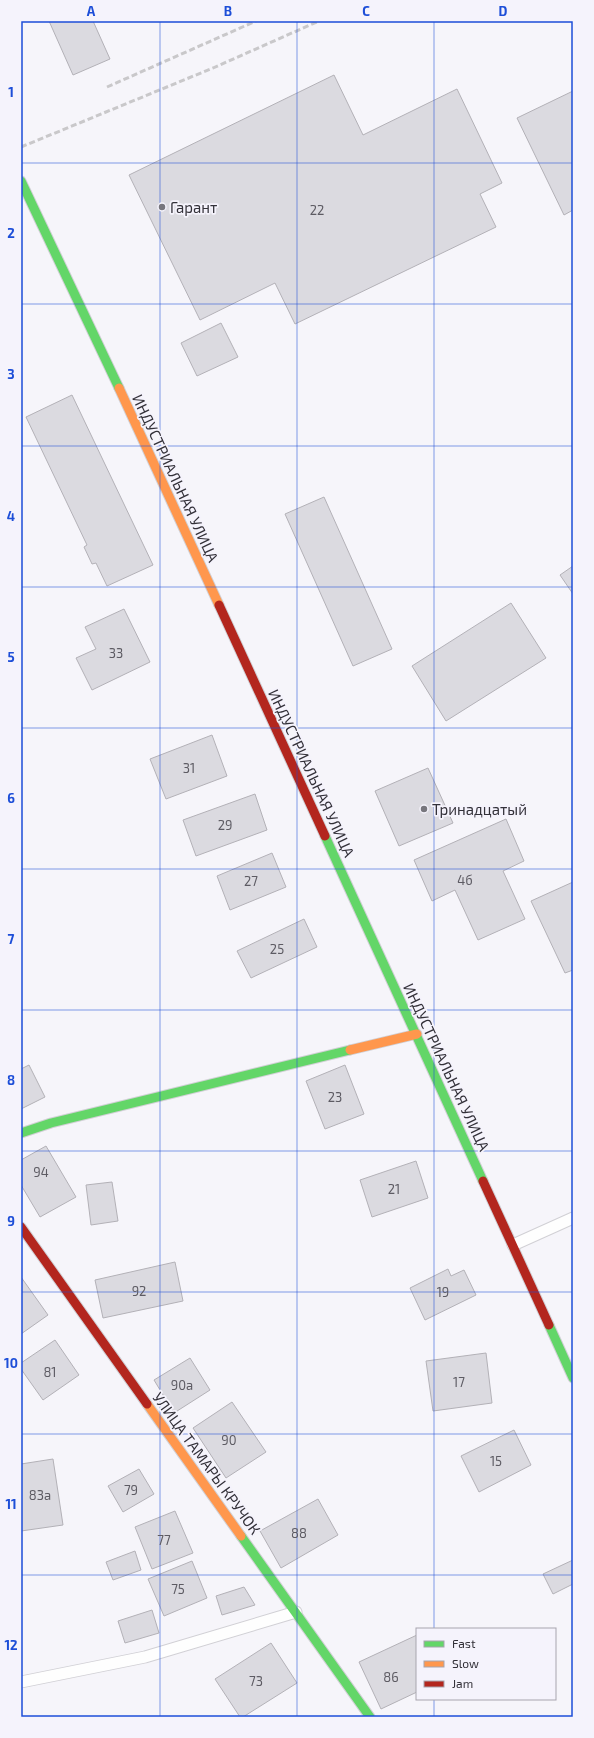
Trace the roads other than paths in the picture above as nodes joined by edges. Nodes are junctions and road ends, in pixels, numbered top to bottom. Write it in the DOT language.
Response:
graph roads {
  1 [pos="21,181"];
  2 [pos="416,1034"];
  3 [pos="21,1133"];
  4 [pos="573,1218"];
  5 [pos="21,1227"];
  6 [pos="513,1245"];
  7 [pos="573,1378"];
  8 [pos="296,1612"];
  9 [pos="21,1682"];
  10 [pos="370,1717"];
  1 -- 2 [label="main road, ИНДУСТРИАЛЬНАЯ УЛИЦА"];
  2 -- 3 [label="main road"];
  2 -- 6 [label="main road, ИНДУСТРИАЛЬНАЯ УЛИЦА"];
  4 -- 6 [label="lane"];
  5 -- 8 [label="main road, УЛИЦА ТАМАРЫ КРУЧОК"];
  6 -- 7 [label="main road, ИНДУСТРИАЛЬНАЯ УЛИЦА"];
  8 -- 9 [label="lane"];
  8 -- 10 [label="main road, УЛИЦА ТАМАРЫ КРУЧОК"];
}
